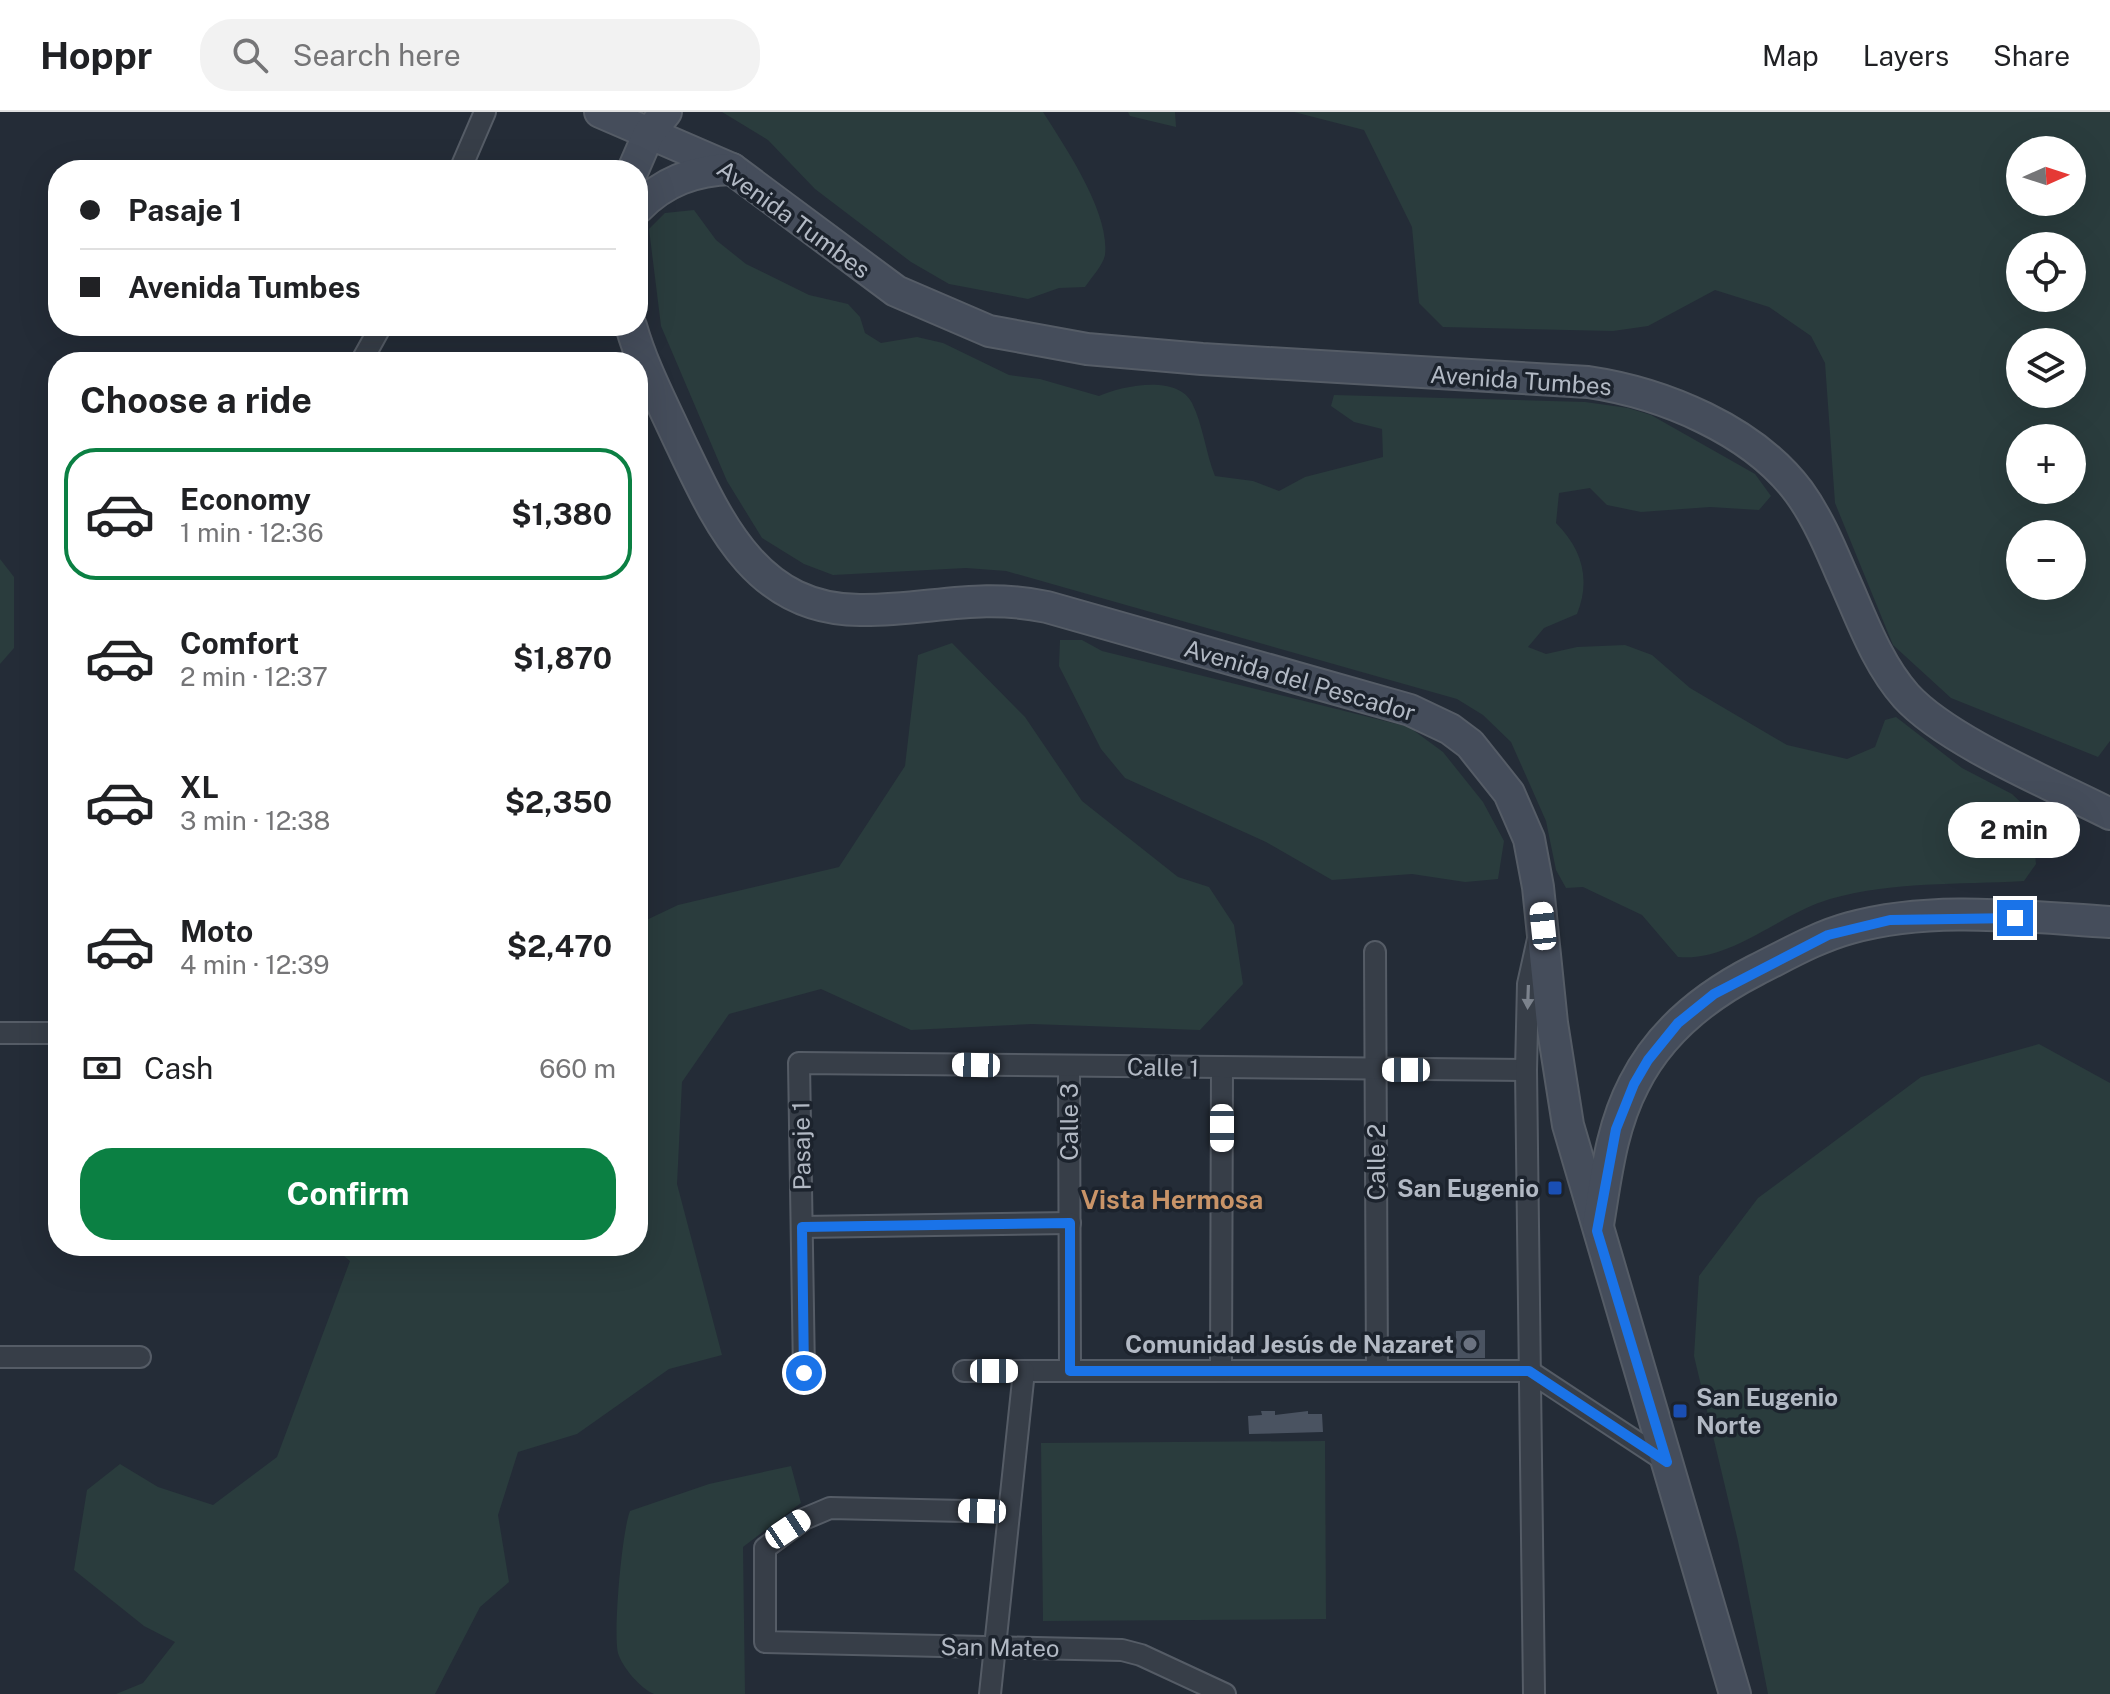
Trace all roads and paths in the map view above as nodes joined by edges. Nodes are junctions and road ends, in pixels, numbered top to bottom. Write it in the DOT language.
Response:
graph roads {
  1 [pos="485,112"];
  2 [pos="600,112"];
  3 [pos="656,118"];
  4 [pos="464,160"];
  5 [pos="637,160"];
  6 [pos="732,169"];
  7 [pos="648,199"];
  8 [pos="942,312"];
  9 [pos="648,373"];
  10 [pos="2110,814"];
  11 [pos="2110,922"];
  12 [pos="1543,926"];
  13 [pos="1375,952"];
  14 [pos="0,1033"];
  15 [pos="48,1033"];
  16 [pos="799,1063"];
  17 [pos="1069,1066"];
  18 [pos="1222,1068"];
  19 [pos="1376,1069"];
  20 [pos="1526,1070"];
  21 [pos="1070,1223"];
  22 [pos="802,1227"];
  23 [pos="1597,1231"];
  24 [pos="0,1357"];
  25 [pos="140,1357"];
  26 [pos="964,1371"];
  27 [pos="1024,1371"];
  28 [pos="1070,1371"];
  29 [pos="1221,1371"];
  30 [pos="1377,1371"];
  31 [pos="1529,1371"];
  32 [pos="804,1373"];
  33 [pos="1667,1462"];
  34 [pos="1009,1512"];
  35 [pos="994,1646"];
  36 [pos="990,1694"];
  37 [pos="1225,1694"];
  38 [pos="1534,1694"];
  39 [pos="1735,1694"];
  1 -- 4 [label="street"];
  2 -- 3 [label="main road, Avenida Tumbes"];
  3 -- 5 [label="main road"];
  3 -- 6 [label="main road, Avenida Tumbes"];
  3 -- 8 [label="main road, Avenida Tumbes"];
  6 -- 7 [label="main road"];
  6 -- 8 [label="main road, Avenida Tumbes"];
  8 -- 10 [label="main road, Avenida Tumbes"];
  9 -- 12 [label="main road, Avenida del Pescador"];
  11 -- 23 [label="main road"];
  12 -- 20 [label="street, one-way"];
  12 -- 23 [label="main road, Avenida del Pescador"];
  13 -- 19 [label="street, Calle 2"];
  14 -- 15 [label="street"];
  16 -- 17 [label="street, Calle 1"];
  16 -- 22 [label="street, Pasaje 1"];
  17 -- 18 [label="street, Calle 1"];
  17 -- 21 [label="street, Calle 3"];
  18 -- 19 [label="street, Calle 1"];
  18 -- 29 [label="street"];
  19 -- 20 [label="street, Calle 1"];
  19 -- 30 [label="street, Calle 2"];
  20 -- 31 [label="street"];
  21 -- 22 [label="street"];
  21 -- 28 [label="street, Calle 3"];
  22 -- 32 [label="street, Pasaje 1"];
  23 -- 33 [label="main road, Avenida del Pescador"];
  24 -- 25 [label="street"];
  26 -- 27 [label="street"];
  27 -- 28 [label="street"];
  27 -- 34 [label="street"];
  28 -- 29 [label="street"];
  29 -- 30 [label="street"];
  30 -- 31 [label="street"];
  31 -- 33 [label="street"];
  31 -- 38 [label="street"];
  33 -- 39 [label="main road, Avenida del Pescador"];
  34 -- 35 [label="street"];
  34 -- 35 [label="street, San Mateo"];
  35 -- 36 [label="street"];
  35 -- 37 [label="street, San Mateo"];
}
